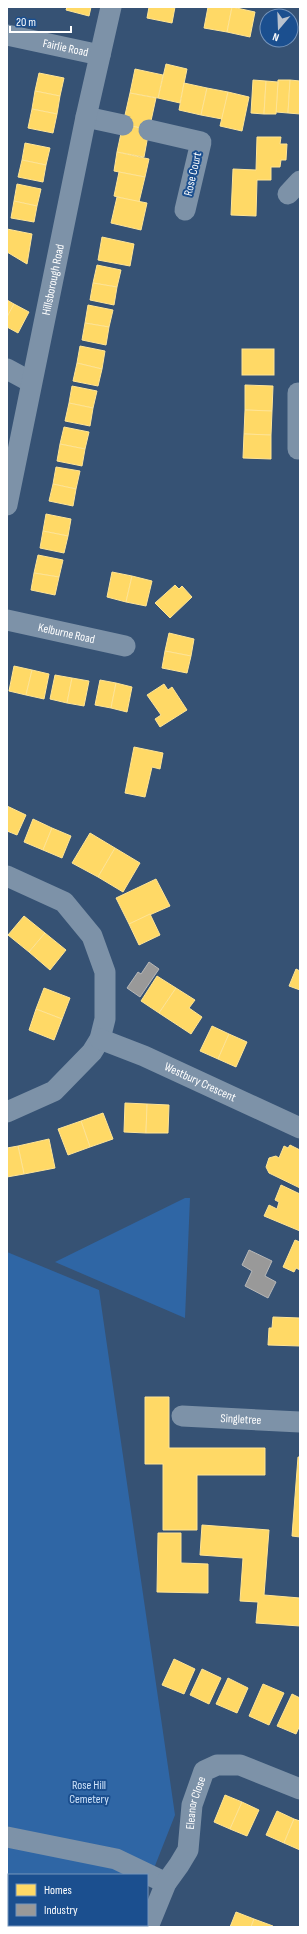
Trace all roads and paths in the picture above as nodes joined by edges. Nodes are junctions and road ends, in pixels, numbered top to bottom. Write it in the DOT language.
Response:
graph roads {
  1 [pos="111,7"];
  2 [pos="7,35"];
  3 [pos="100,55"];
  4 [pos="86,117"];
  5 [pos="123,125"];
  6 [pos="149,130"];
  7 [pos="185,210"];
  8 [pos="7,369"];
  9 [pos="31,382"];
  10 [pos="298,393"];
  11 [pos="299,415"];
  12 [pos="298,449"];
  13 [pos="7,505"];
  14 [pos="7,620"];
  15 [pos="125,646"];
  16 [pos="7,876"];
  17 [pos="100,1039"];
  18 [pos="7,1112"];
  19 [pos="300,1128"];
  20 [pos="182,1416"];
  21 [pos="300,1422"];
  22 [pos="300,1790"];
  23 [pos="7,1837"];
  24 [pos="147,1874"];
  25 [pos="148,1874"];
  26 [pos="166,1883"];
  27 [pos="148,1927"];
  1 -- 3 [label="street, Hillsborough Road"];
  2 -- 3 [label="street, Fairlie Road"];
  3 -- 4 [label="street, Hillsborough Road"];
  4 -- 5 [label="street"];
  4 -- 9 [label="street, Hillsborough Road"];
  6 -- 7 [label="street, Rose Court"];
  8 -- 9 [label="street"];
  9 -- 13 [label="street, Hillsborough Road"];
  10 -- 11 [label="street"];
  11 -- 12 [label="street"];
  14 -- 15 [label="street, Kelburne Road"];
  16 -- 17 [label="street"];
  17 -- 18 [label="street"];
  17 -- 19 [label="street, Westbury Crescent"];
  20 -- 21 [label="street, Singletree"];
  22 -- 26 [label="street, Eleanor Close"];
  23 -- 24 [label="street"];
  25 -- 26 [label="street"];
  26 -- 27 [label="street, Eleanor Close"];
}
